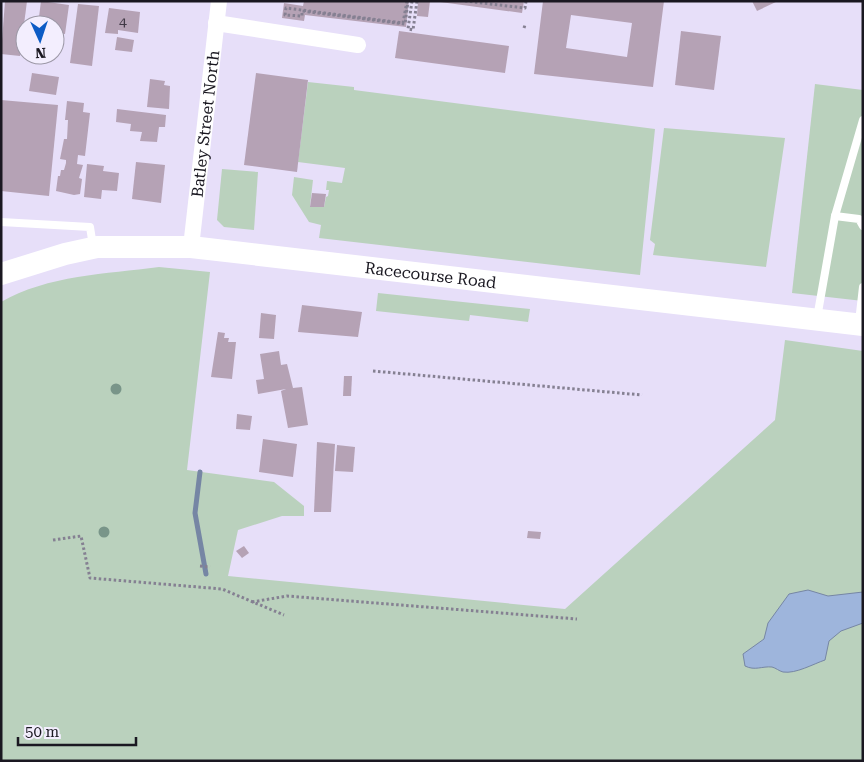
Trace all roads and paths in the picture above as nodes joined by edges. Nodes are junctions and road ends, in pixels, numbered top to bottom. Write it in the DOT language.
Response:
graph roads {
  1 [pos="219,1"];
  2 [pos="407,1"];
  3 [pos="412,1"];
  4 [pos="417,1"];
  5 [pos="465,1"];
  6 [pos="526,1"];
  7 [pos="216,24"];
  8 [pos="358,44"];
  9 [pos="863,120"];
  10 [pos="835,216"];
  11 [pos="1,222"];
  12 [pos="863,226"];
  13 [pos="191,246"];
  14 [pos="93,248"];
  15 [pos="1,274"];
  16 [pos="863,287"];
  17 [pos="817,320"];
  18 [pos="861,325"];
  19 [pos="374,371"];
  20 [pos="642,395"];
  21 [pos="52,540"];
  22 [pos="200,566"];
  23 [pos="210,567"];
  24 [pos="252,602"];
  25 [pos="284,615"];
  26 [pos="577,619"];
  1 -- 7 [label="street, Batley Street North"];
  2 -- 2 [label="path"];
  3 -- 4 [label="path"];
  5 -- 6 [label="path"];
  7 -- 8 [label="street"];
  7 -- 13 [label="street, Batley Street North"];
  9 -- 10 [label="lane"];
  10 -- 12 [label="lane"];
  10 -- 17 [label="lane"];
  11 -- 14 [label="lane"];
  13 -- 14 [label="main road, Racecourse Road"];
  13 -- 17 [label="main road, Racecourse Road"];
  14 -- 15 [label="main road, Racecourse Road"];
  16 -- 18 [label="lane"];
  17 -- 18 [label="main road, Racecourse Road"];
  19 -- 20 [label="path"];
  21 -- 24 [label="path"];
  22 -- 23 [label="path"];
  24 -- 25 [label="path"];
  24 -- 26 [label="path"];
}
